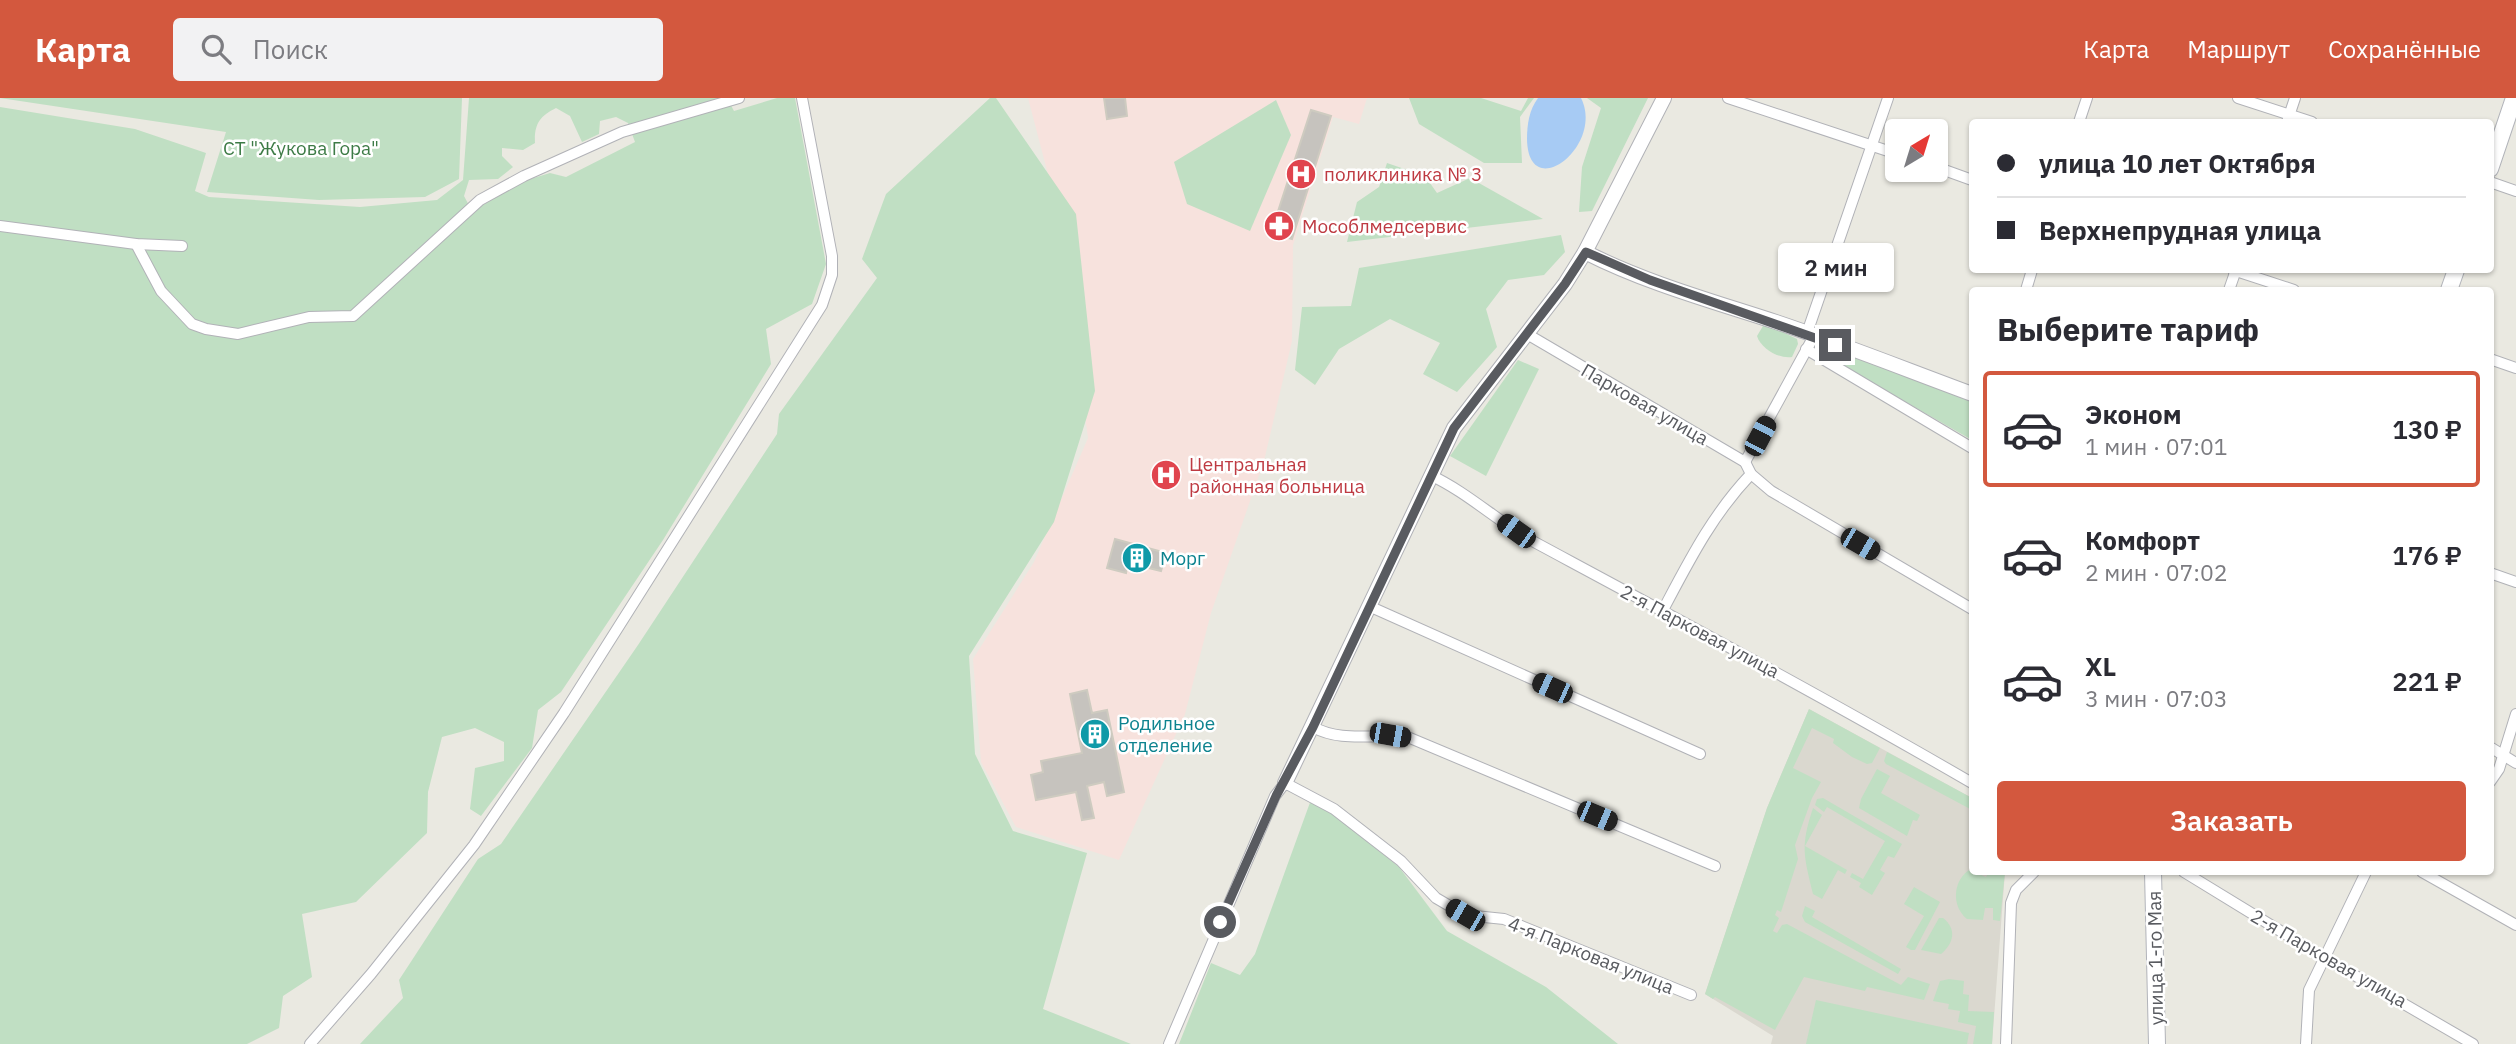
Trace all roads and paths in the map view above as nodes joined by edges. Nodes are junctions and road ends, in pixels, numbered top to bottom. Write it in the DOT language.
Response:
graph roads {
  1 [pos="739,98"];
  2 [pos="802,98"];
  3 [pos="1664,98"];
  4 [pos="1728,98"];
  5 [pos="1888,98"];
  6 [pos="2087,98"];
  7 [pos="2238,98"];
  8 [pos="2295,98"];
  9 [pos="2514,98"];
  10 [pos="2081,119"];
  11 [pos="2288,119"];
  12 [pos="1872,145"];
  13 [pos="1885,150"];
  14 [pos="2494,157"];
  15 [pos="1948,171"];
  16 [pos="1969,179"];
  17 [pos="2494,184"];
  18 [pos="2516,191"];
  19 [pos="0,226"];
  20 [pos="136,244"];
  21 [pos="182,246"];
  22 [pos="1586,252"];
  23 [pos="2244,273"];
  24 [pos="2285,287"];
  25 [pos="1527,334"];
  26 [pos="1809,339"];
  27 [pos="2494,360"];
  28 [pos="2516,368"];
  29 [pos="1969,393"];
  30 [pos="1969,446"];
  31 [pos="1745,462"];
  32 [pos="1751,474"];
  33 [pos="1430,475"];
  34 [pos="2494,574"];
  35 [pos="2516,582"];
  36 [pos="1371,607"];
  37 [pos="1969,608"];
  38 [pos="1663,610"];
  39 [pos="2516,714"];
  40 [pos="1313,727"];
  41 [pos="2494,749"];
  42 [pos="1700,754"];
  43 [pos="2503,755"];
  44 [pos="2516,763"];
  45 [pos="2494,774"];
  46 [pos="1969,781"];
  47 [pos="1285,783"];
  48 [pos="1715,866"];
  49 [pos="2031,875"];
  50 [pos="2153,875"];
  51 [pos="2189,875"];
  52 [pos="2364,875"];
  53 [pos="2429,875"];
  54 [pos="2516,926"];
  55 [pos="2323,957"];
  56 [pos="1691,995"];
  57 [pos="310,1044"];
  58 [pos="1169,1044"];
  59 [pos="2006,1044"];
  60 [pos="2157,1044"];
  61 [pos="2306,1044"];
  62 [pos="2473,1044"];
  1 -- 20 [label="street"];
  2 -- 57 [label="street"];
  3 -- 22 [label="street"];
  4 -- 12 [label="street"];
  5 -- 12 [label="street"];
  6 -- 10 [label="street"];
  7 -- 11 [label="street"];
  8 -- 11 [label="street"];
  9 -- 14 [label="main road"];
  12 -- 13 [label="street"];
  12 -- 26 [label="street"];
  15 -- 16 [label="street"];
  17 -- 18 [label="street"];
  19 -- 20 [label="street"];
  20 -- 21 [label="street"];
  22 -- 25 [label="street"];
  22 -- 26 [label="street"];
  23 -- 24 [label="street"];
  25 -- 31 [label="street, Парковая улица"];
  25 -- 33 [label="street"];
  26 -- 29 [label="street"];
  26 -- 30 [label="street"];
  26 -- 31 [label="street"];
  27 -- 28 [label="street"];
  31 -- 32 [label="street"];
  32 -- 37 [label="street"];
  32 -- 38 [label="street"];
  33 -- 36 [label="street"];
  33 -- 38 [label="street, 2-я Парковая улица"];
  34 -- 35 [label="street"];
  36 -- 40 [label="street"];
  36 -- 42 [label="street"];
  38 -- 46 [label="street, 2-я Парковая улица"];
  39 -- 43 [label="street"];
  40 -- 47 [label="street"];
  40 -- 48 [label="street"];
  41 -- 43 [label="street"];
  43 -- 44 [label="street"];
  43 -- 45 [label="street"];
  47 -- 56 [label="street, 4-я Парковая улица"];
  47 -- 58 [label="street"];
  49 -- 59 [label="street"];
  50 -- 60 [label="main road, улица 1-го Мая"];
  51 -- 55 [label="street, 2-я Парковая улица"];
  52 -- 55 [label="street"];
  53 -- 54 [label="street"];
  55 -- 61 [label="street"];
  55 -- 62 [label="street, 2-я Парковая улица"];
}
